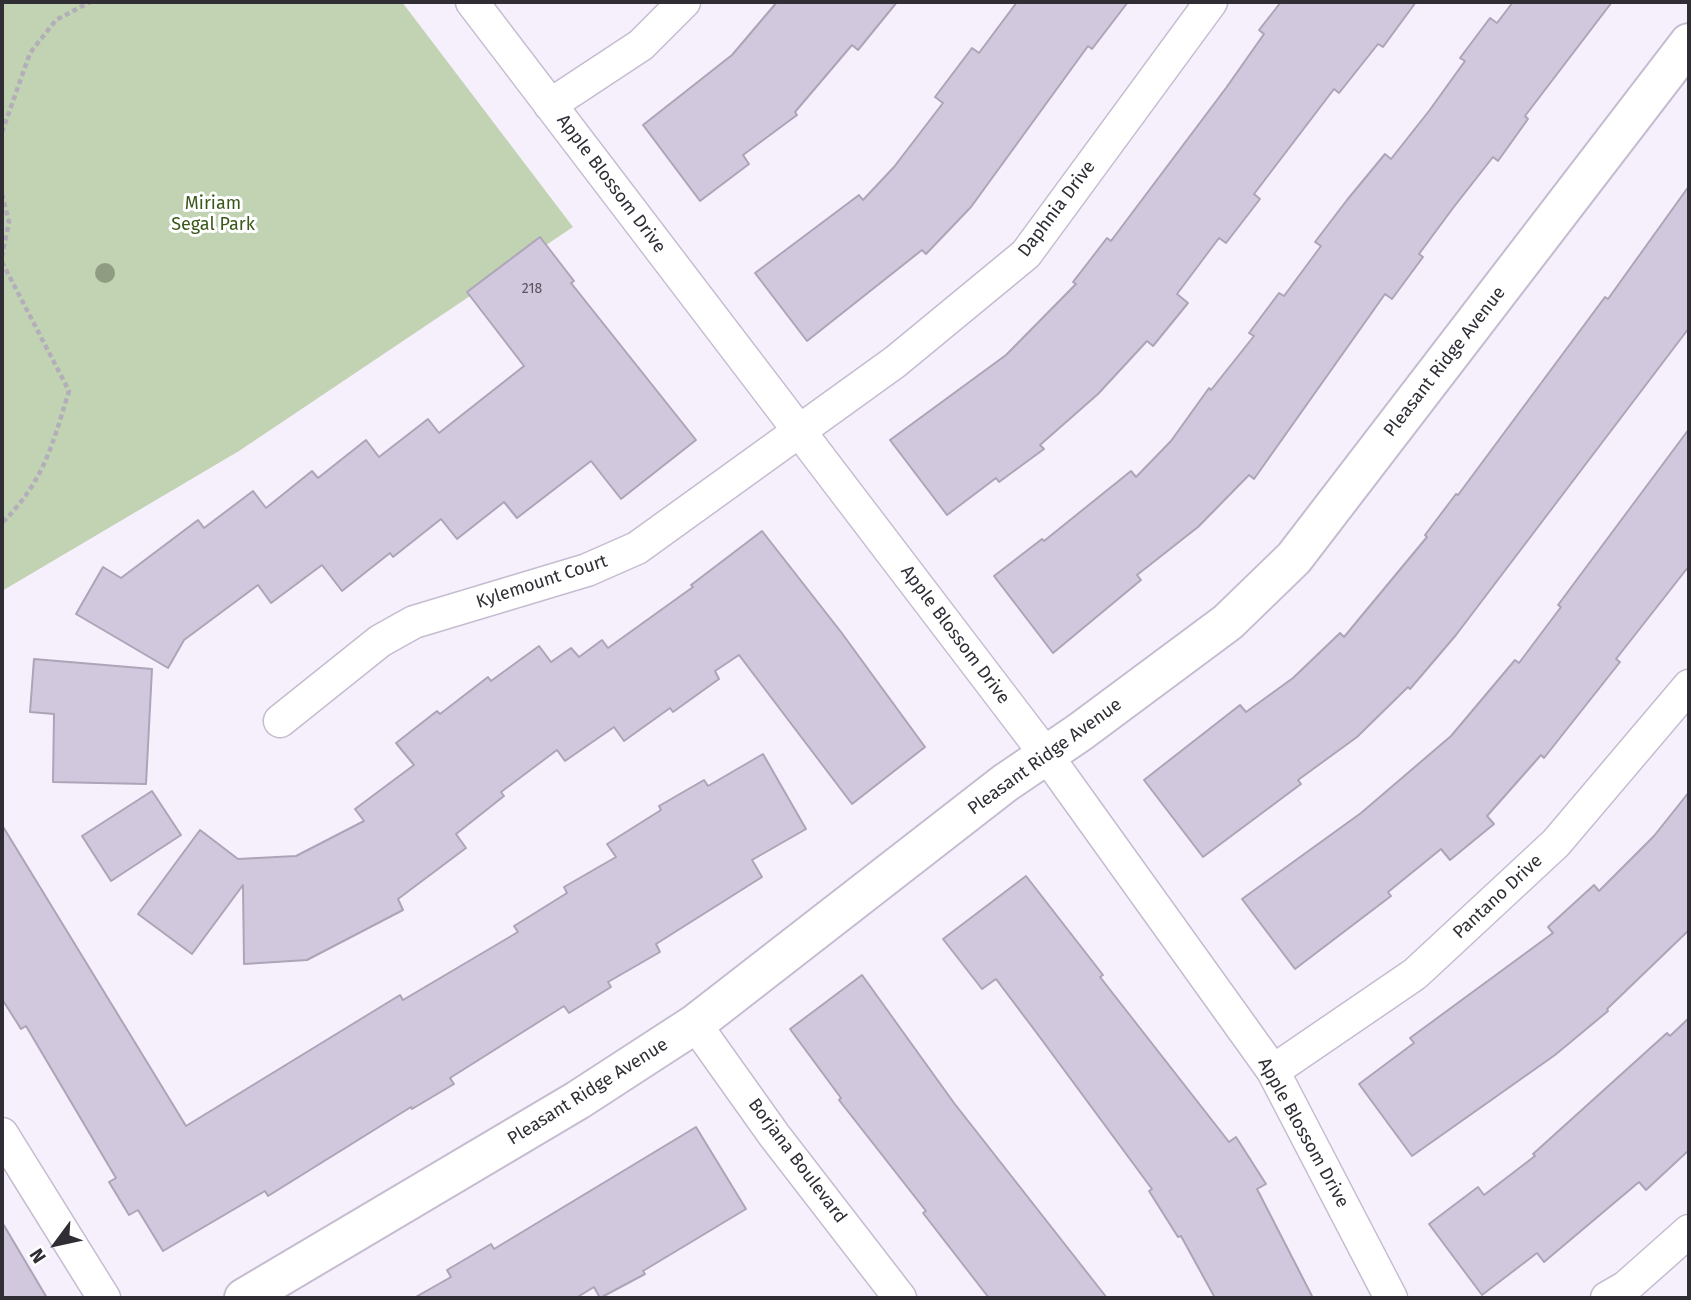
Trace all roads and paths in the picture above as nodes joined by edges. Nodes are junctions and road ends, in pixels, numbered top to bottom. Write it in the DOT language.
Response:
graph roads {
  1 [pos="90,2"];
  2 [pos="472,2"];
  3 [pos="684,2"];
  4 [pos="1211,2"];
  5 [pos="1689,43"];
  6 [pos="550,105"];
  7 [pos="2,132"];
  8 [pos="2,194"];
  9 [pos="2,256"];
  10 [pos="2,262"];
  11 [pos="801,432"];
  12 [pos="2,523"];
  13 [pos="1689,686"];
  14 [pos="280,721"];
  15 [pos="1047,756"];
  16 [pos="695,1024"];
  17 [pos="1273,1071"];
  18 [pos="2,1134"];
  19 [pos="1689,1231"];
  20 [pos="104,1298"];
  21 [pos="244,1298"];
  22 [pos="900,1298"];
  23 [pos="1391,1298"];
  24 [pos="1607,1298"];
  1 -- 7 [label="path"];
  2 -- 6 [label="street, Apple Blossom Drive"];
  3 -- 6 [label="street"];
  4 -- 11 [label="street, Daphnia Drive"];
  5 -- 15 [label="street, Pleasant Ridge Avenue"];
  6 -- 11 [label="street, Apple Blossom Drive"];
  8 -- 9 [label="path"];
  10 -- 12 [label="path"];
  11 -- 14 [label="street, Kylemount Court"];
  11 -- 15 [label="street, Apple Blossom Drive"];
  13 -- 17 [label="street, Pantano Drive"];
  15 -- 16 [label="street, Pleasant Ridge Avenue"];
  15 -- 17 [label="street, Apple Blossom Drive"];
  16 -- 21 [label="street, Pleasant Ridge Avenue"];
  16 -- 22 [label="street, Borjana Boulevard"];
  17 -- 23 [label="street, Apple Blossom Drive"];
  18 -- 20 [label="street"];
  19 -- 24 [label="street"];
}
